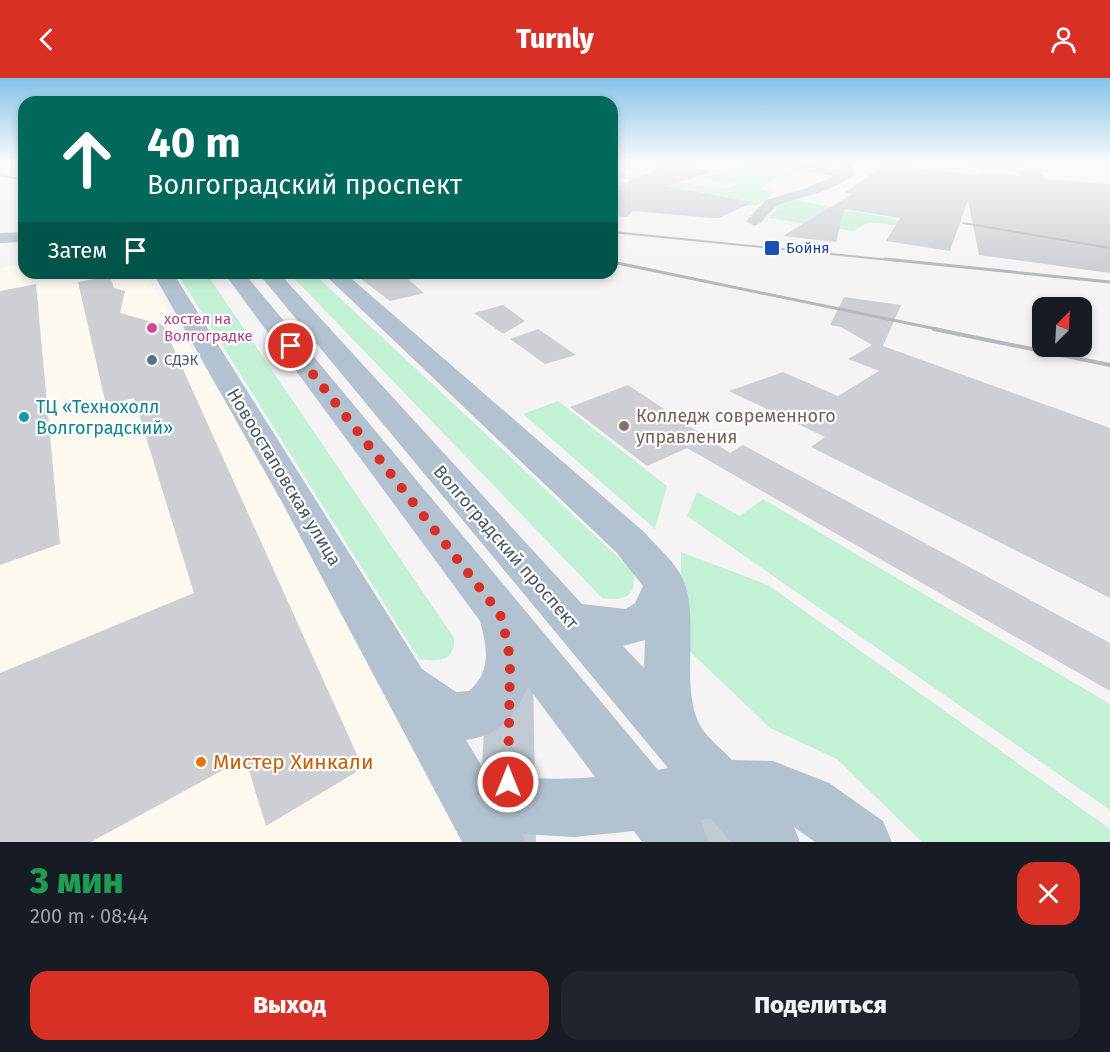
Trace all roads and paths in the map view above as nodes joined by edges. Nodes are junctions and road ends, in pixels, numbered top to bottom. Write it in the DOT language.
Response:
graph roads {
  1 [pos="790,198"];
  2 [pos="754,220"];
  3 [pos="18,237"];
  4 [pos="0,238"];
  5 [pos="167,279"];
  6 [pos="239,279"];
  7 [pos="273,279"];
  8 [pos="340,279"];
  9 [pos="664,583"];
  10 [pos="500,614"];
  11 [pos="567,617"];
  12 [pos="510,665"];
  13 [pos="404,681"];
  14 [pos="679,741"];
  15 [pos="747,816"];
  16 [pos="493,820"];
  17 [pos="669,828"];
  18 [pos="845,842"];
  19 [pos="862,842"];
  1 -- 2 [label="street"];
  3 -- 4 [label="main road"];
  5 -- 13 [label="main road, Новоостаповская улица"];
  6 -- 10 [label="main road"];
  7 -- 11 [label="main road, Волгоградский проспект"];
  8 -- 9 [label="main road"];
  9 -- 11 [label="main road"];
  9 -- 14 [label="main road"];
  10 -- 12 [label="main road"];
  10 -- 17 [label="main road"];
  11 -- 14 [label="main road, Волгоградский проспект"];
  12 -- 13 [label="main road"];
  12 -- 16 [label="street"];
  13 -- 16 [label="main road, Новоостаповская улица"];
  14 -- 15 [label="main road, Волгоградский проспект"];
  15 -- 17 [label="main road"];
  15 -- 18 [label="street"];
  15 -- 19 [label="main road"];
  16 -- 17 [label="main road"];
}
